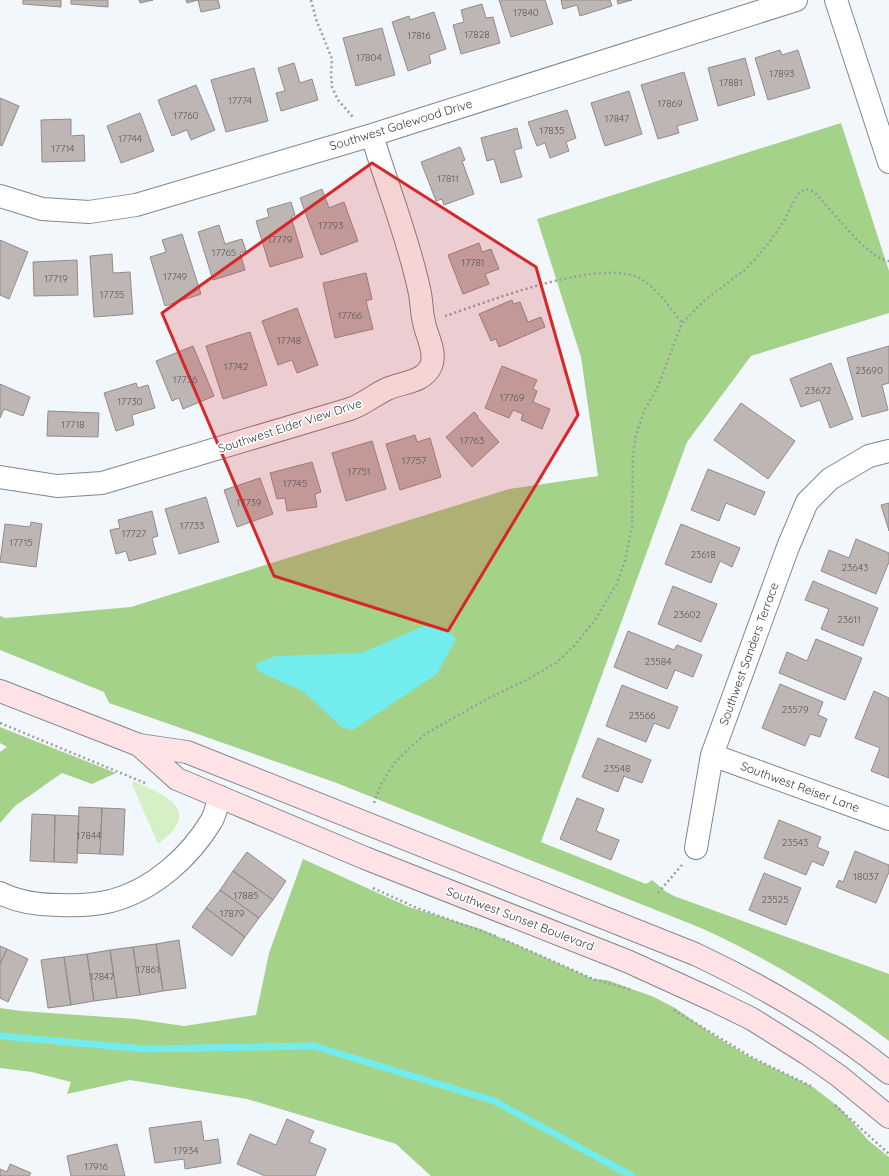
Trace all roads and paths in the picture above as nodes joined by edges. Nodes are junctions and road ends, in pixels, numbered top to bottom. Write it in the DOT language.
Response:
graph roads {
  1 [pos="311,0"];
  2 [pos="796,0"];
  3 [pos="836,0"];
  4 [pos="372,135"];
  5 [pos="889,162"];
  6 [pos="0,196"];
  7 [pos="889,261"];
  8 [pos="682,323"];
  9 [pos="424,324"];
  10 [pos="889,451"];
  11 [pos="0,477"];
  12 [pos="0,691"];
  13 [pos="0,723"];
  14 [pos="139,746"];
  15 [pos="712,755"];
  16 [pos="146,784"];
  17 [pos="220,797"];
  18 [pos="889,819"];
  19 [pos="367,823"];
  20 [pos="696,848"];
  21 [pos="366,884"];
  22 [pos="0,893"];
  23 [pos="658,893"];
  24 [pos="635,991"];
  25 [pos="672,1008"];
  26 [pos="889,1073"];
  27 [pos="814,1088"];
  28 [pos="832,1102"];
  29 [pos="889,1117"];
  30 [pos="889,1154"];
  1 -- 4 [label="path"];
  2 -- 4 [label="street, Southwest Galewood Drive"];
  3 -- 5 [label="street"];
  4 -- 6 [label="street, Southwest Galewood Drive"];
  4 -- 9 [label="street, Southwest Elder View Drive"];
  7 -- 8 [label="path"];
  8 -- 9 [label="path"];
  8 -- 19 [label="path"];
  9 -- 11 [label="street, Southwest Elder View Drive"];
  10 -- 15 [label="street, Southwest Sanders Terrace"];
  12 -- 14 [label="main road, Southwest Sunset Boulevard"];
  13 -- 16 [label="path"];
  14 -- 17 [label="main road, Southwest Sunset Boulevard"];
  14 -- 19 [label="main road, Southwest Sunset Boulevard"];
  15 -- 18 [label="street, Southwest Reiser Lane"];
  15 -- 20 [label="street, Southwest Sanders Terrace"];
  17 -- 22 [label="street"];
  17 -- 29 [label="main road, Southwest Sunset Boulevard"];
  19 -- 26 [label="main road, Southwest Sunset Boulevard"];
  20 -- 23 [label="path"];
  21 -- 24 [label="path"];
  25 -- 27 [label="path"];
  28 -- 30 [label="path"];
}
